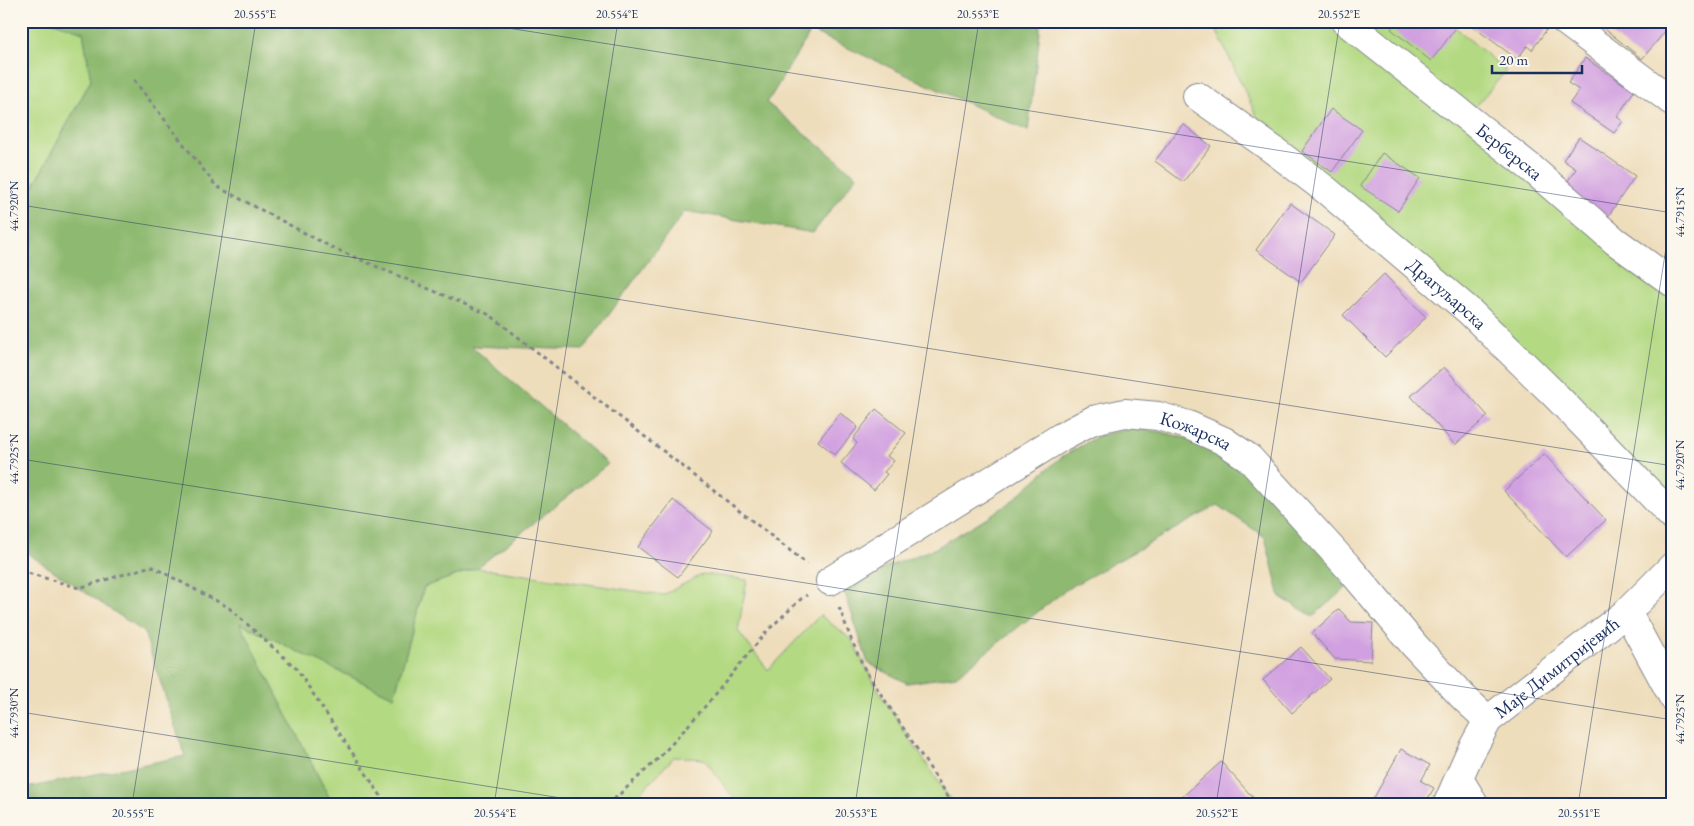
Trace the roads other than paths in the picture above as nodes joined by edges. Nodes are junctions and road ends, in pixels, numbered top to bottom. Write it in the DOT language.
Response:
graph roads {
  1 [pos="1345,21"];
  2 [pos="1565,21"];
  3 [pos="1197,96"];
  4 [pos="1673,102"];
  5 [pos="1673,283"];
  6 [pos="1673,517"];
  7 [pos="1673,566"];
  8 [pos="830,581"];
  9 [pos="1627,612"];
  10 [pos="1673,696"];
  11 [pos="1488,720"];
  12 [pos="1458,779"];
  13 [pos="1447,805"];
  14 [pos="1475,805"];
  1 -- 5 [label="street, Берберска"];
  2 -- 4 [label="street"];
  3 -- 6 [label="street, Драгуљарска"];
  7 -- 9 [label="street, Маје Димитријевић"];
  8 -- 11 [label="street, Кожарска"];
  9 -- 10 [label="street"];
  9 -- 11 [label="street, Маје Димитријевић"];
  11 -- 12 [label="street, Маје Димитријевић"];
  12 -- 13 [label="street, Маје Димитријевић"];
  12 -- 14 [label="street"];
}
